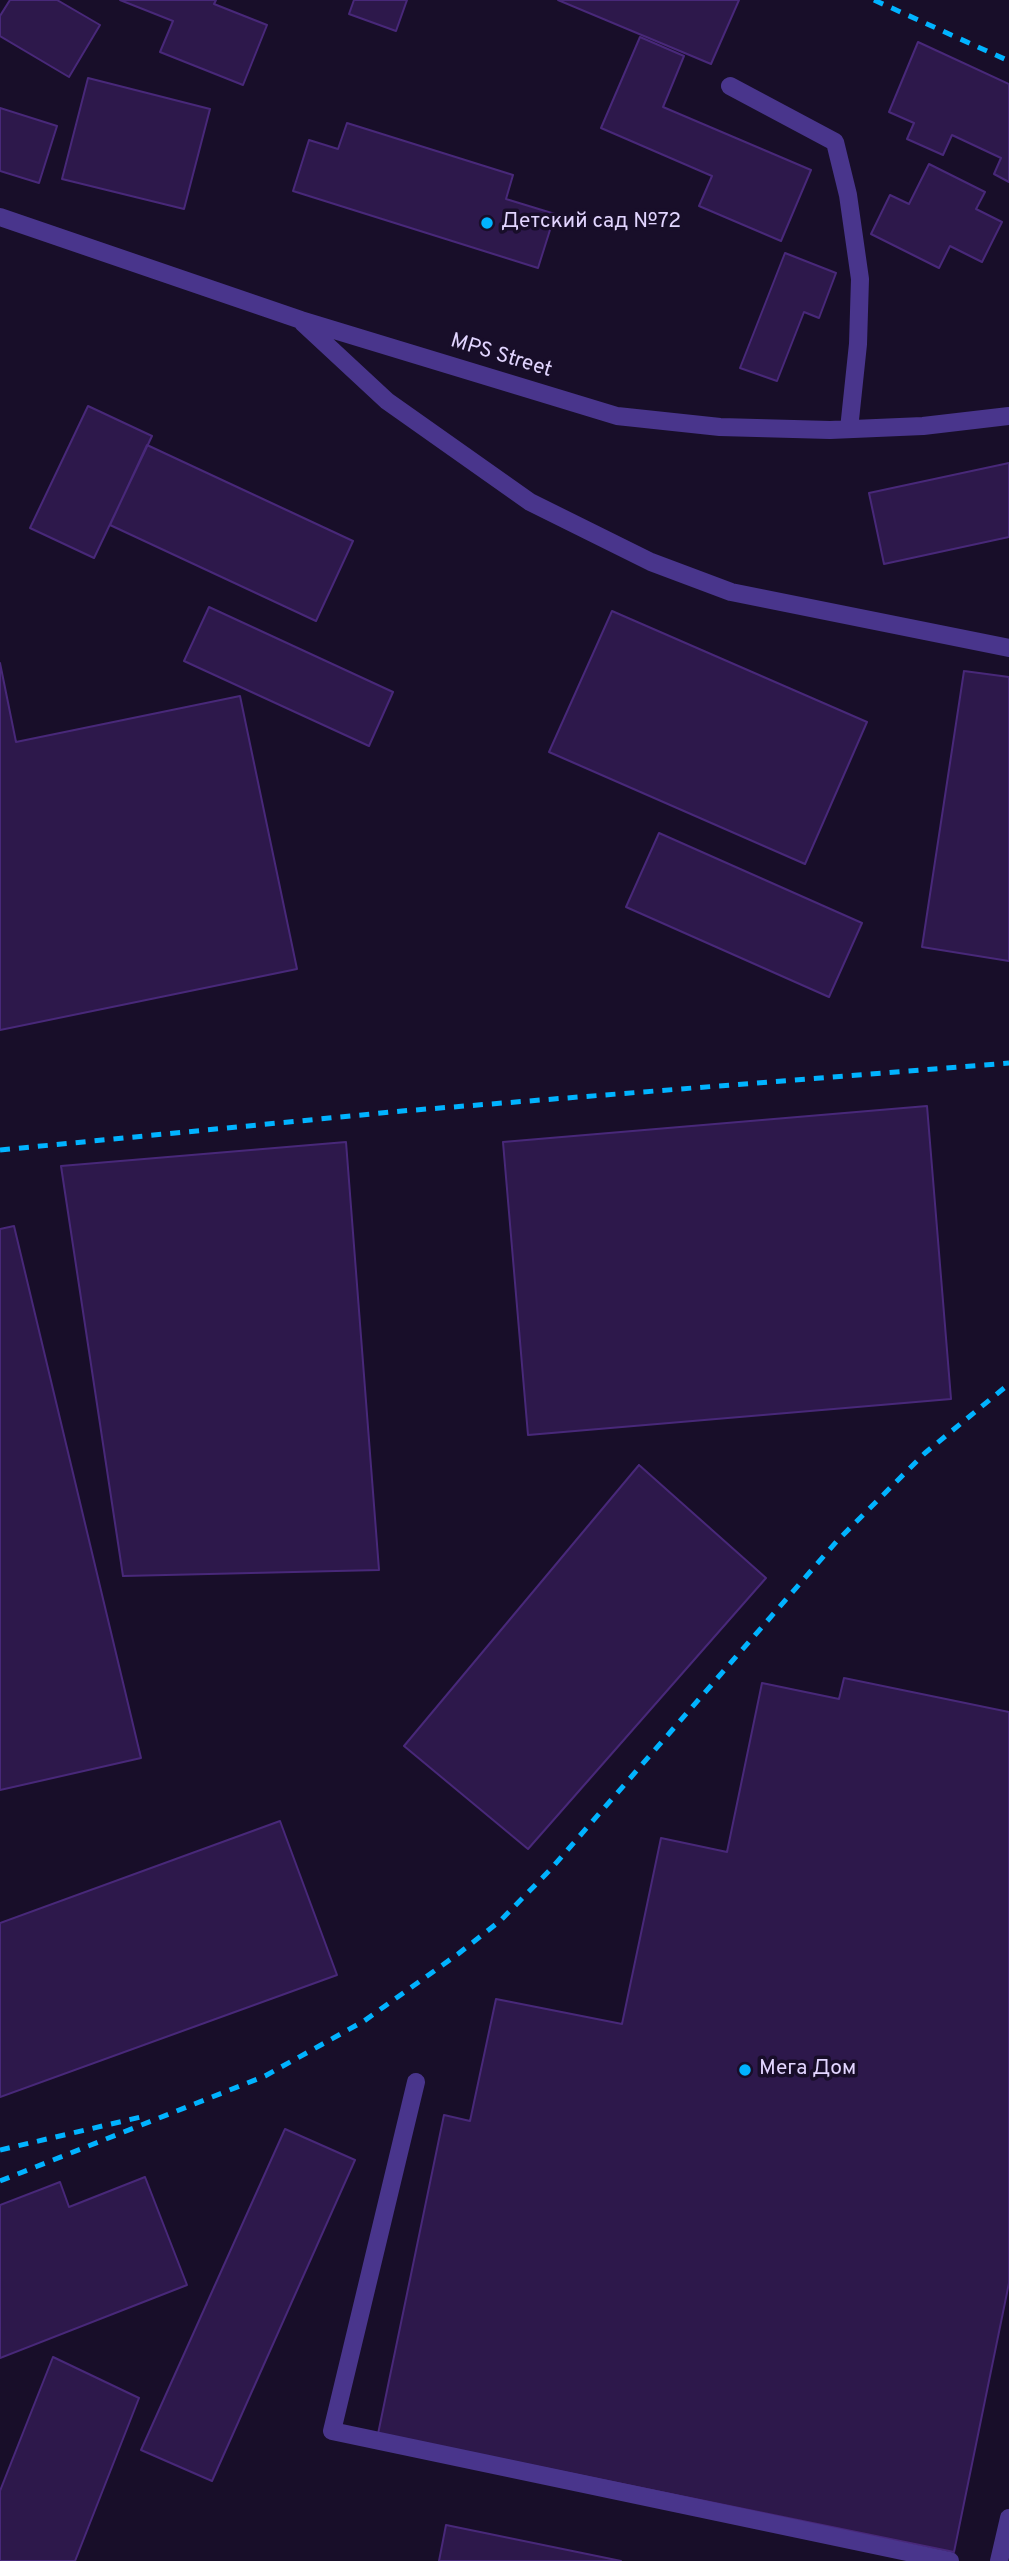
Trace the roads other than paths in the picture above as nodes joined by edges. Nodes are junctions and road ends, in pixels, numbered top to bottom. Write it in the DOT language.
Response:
graph roads {
  1 [pos="730,86"];
  2 [pos="0,217"];
  3 [pos="300,320"];
  4 [pos="1009,416"];
  5 [pos="849,429"];
  6 [pos="1009,648"];
  7 [pos="416,2082"];
  8 [pos="1009,2518"];
  9 [pos="950,2561"];
  10 [pos="999,2561"];
  1 -- 5 [label="street"];
  2 -- 3 [label="street, MPS Street"];
  3 -- 5 [label="street, MPS Street"];
  3 -- 6 [label="street"];
  4 -- 5 [label="street, MPS Street"];
  7 -- 9 [label="street"];
  8 -- 10 [label="street"];
}
